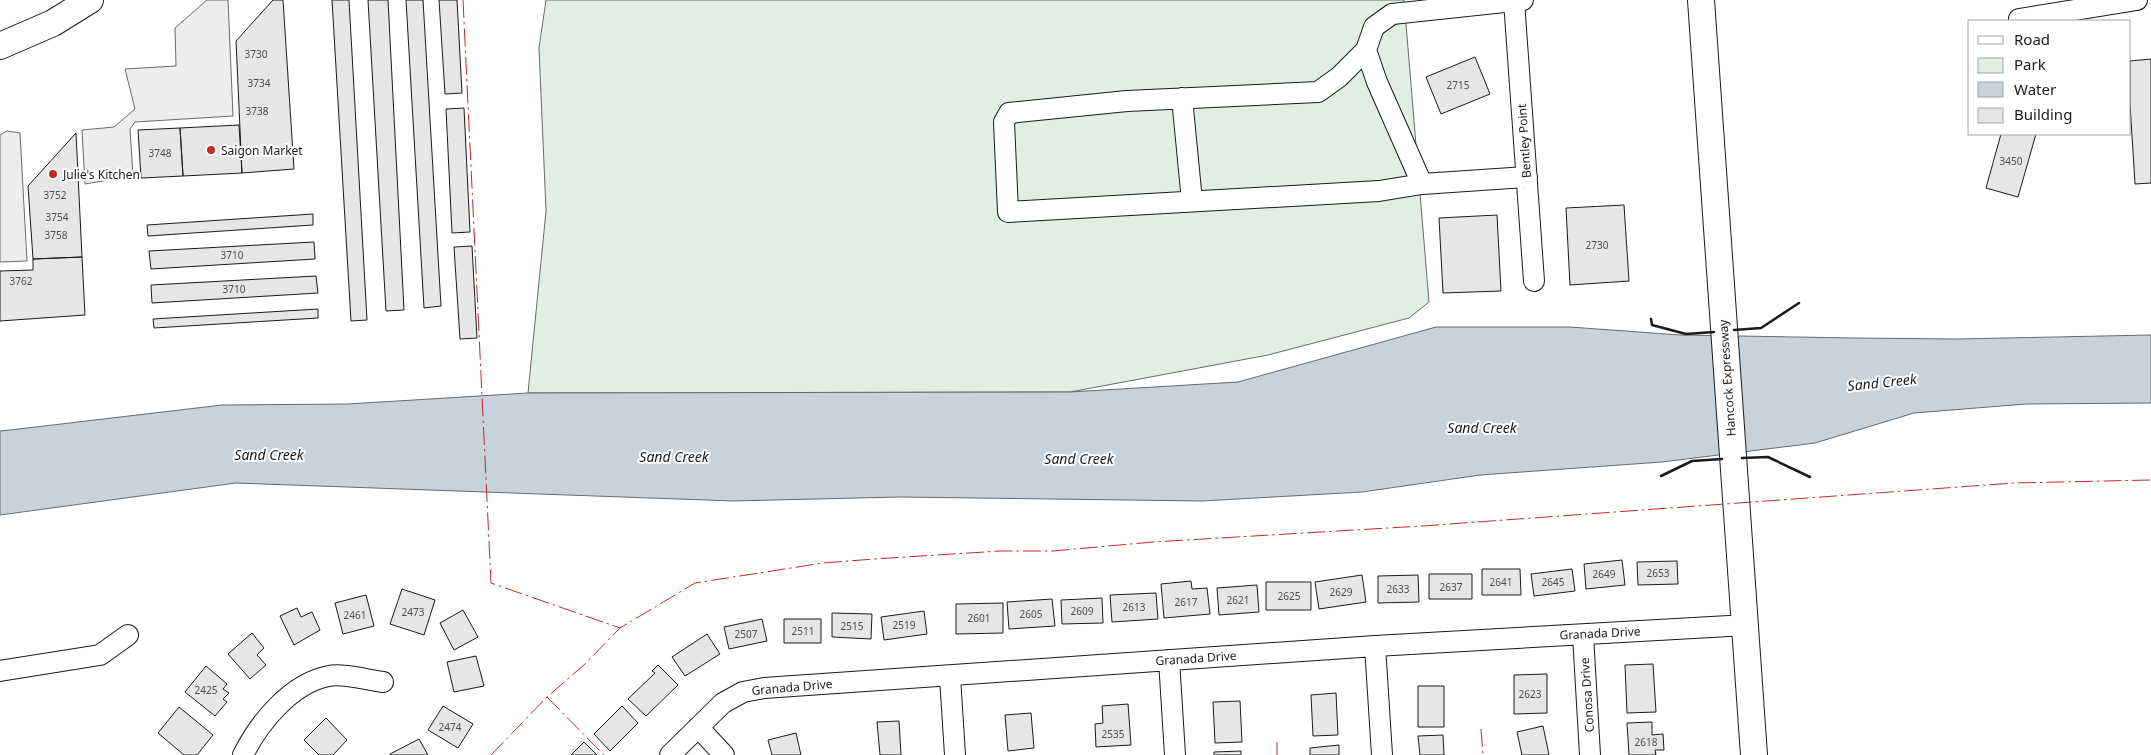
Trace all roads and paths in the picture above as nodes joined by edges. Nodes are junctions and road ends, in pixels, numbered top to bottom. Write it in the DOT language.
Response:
graph roads {
  1 [pos="90,0"];
  2 [pos="1701,0"];
  3 [pos="2137,0"];
  4 [pos="1518,1"];
  5 [pos="2019,18"];
  6 [pos="0,46"];
  7 [pos="1366,50"];
  8 [pos="1182,98"];
  9 [pos="1527,177"];
  10 [pos="1422,184"];
  11 [pos="1192,201"];
  12 [pos="1534,281"];
  13 [pos="1746,625"];
  14 [pos="128,635"];
  15 [pos="1583,635"];
  16 [pos="1375,646"];
  17 [pos="1169,660"];
  18 [pos="0,671"];
  19 [pos="950,677"];
  20 [pos="382,682"];
  21 [pos="698,727"];
  22 [pos="242,755"];
  23 [pos="670,755"];
  24 [pos="724,755"];
  25 [pos="955,755"];
  26 [pos="1175,755"];
  27 [pos="1382,755"];
  28 [pos="1590,755"];
  29 [pos="1754,755"];
  1 -- 6 [label="main road"];
  2 -- 13 [label="main road, Hancock Expressway"];
  3 -- 5 [label="street"];
  4 -- 7 [label="street, Bentley Point"];
  4 -- 9 [label="street, Bentley Point"];
  7 -- 8 [label="street"];
  7 -- 10 [label="street"];
  8 -- 11 [label="street"];
  8 -- 11 [label="street"];
  9 -- 10 [label="street"];
  9 -- 12 [label="street, Bentley Point"];
  10 -- 11 [label="street"];
  13 -- 15 [label="street, Granada Drive"];
  13 -- 29 [label="main road, Hancock Expressway"];
  14 -- 18 [label="street"];
  15 -- 16 [label="street, Granada Drive"];
  15 -- 28 [label="street, Conosa Drive"];
  16 -- 17 [label="street, Granada Drive"];
  16 -- 27 [label="street"];
  17 -- 19 [label="street, Granada Drive"];
  17 -- 26 [label="street"];
  19 -- 21 [label="street, Granada Drive"];
  19 -- 25 [label="street"];
  20 -- 22 [label="street"];
  21 -- 23 [label="street, Granada Drive"];
  21 -- 24 [label="street"];
}
